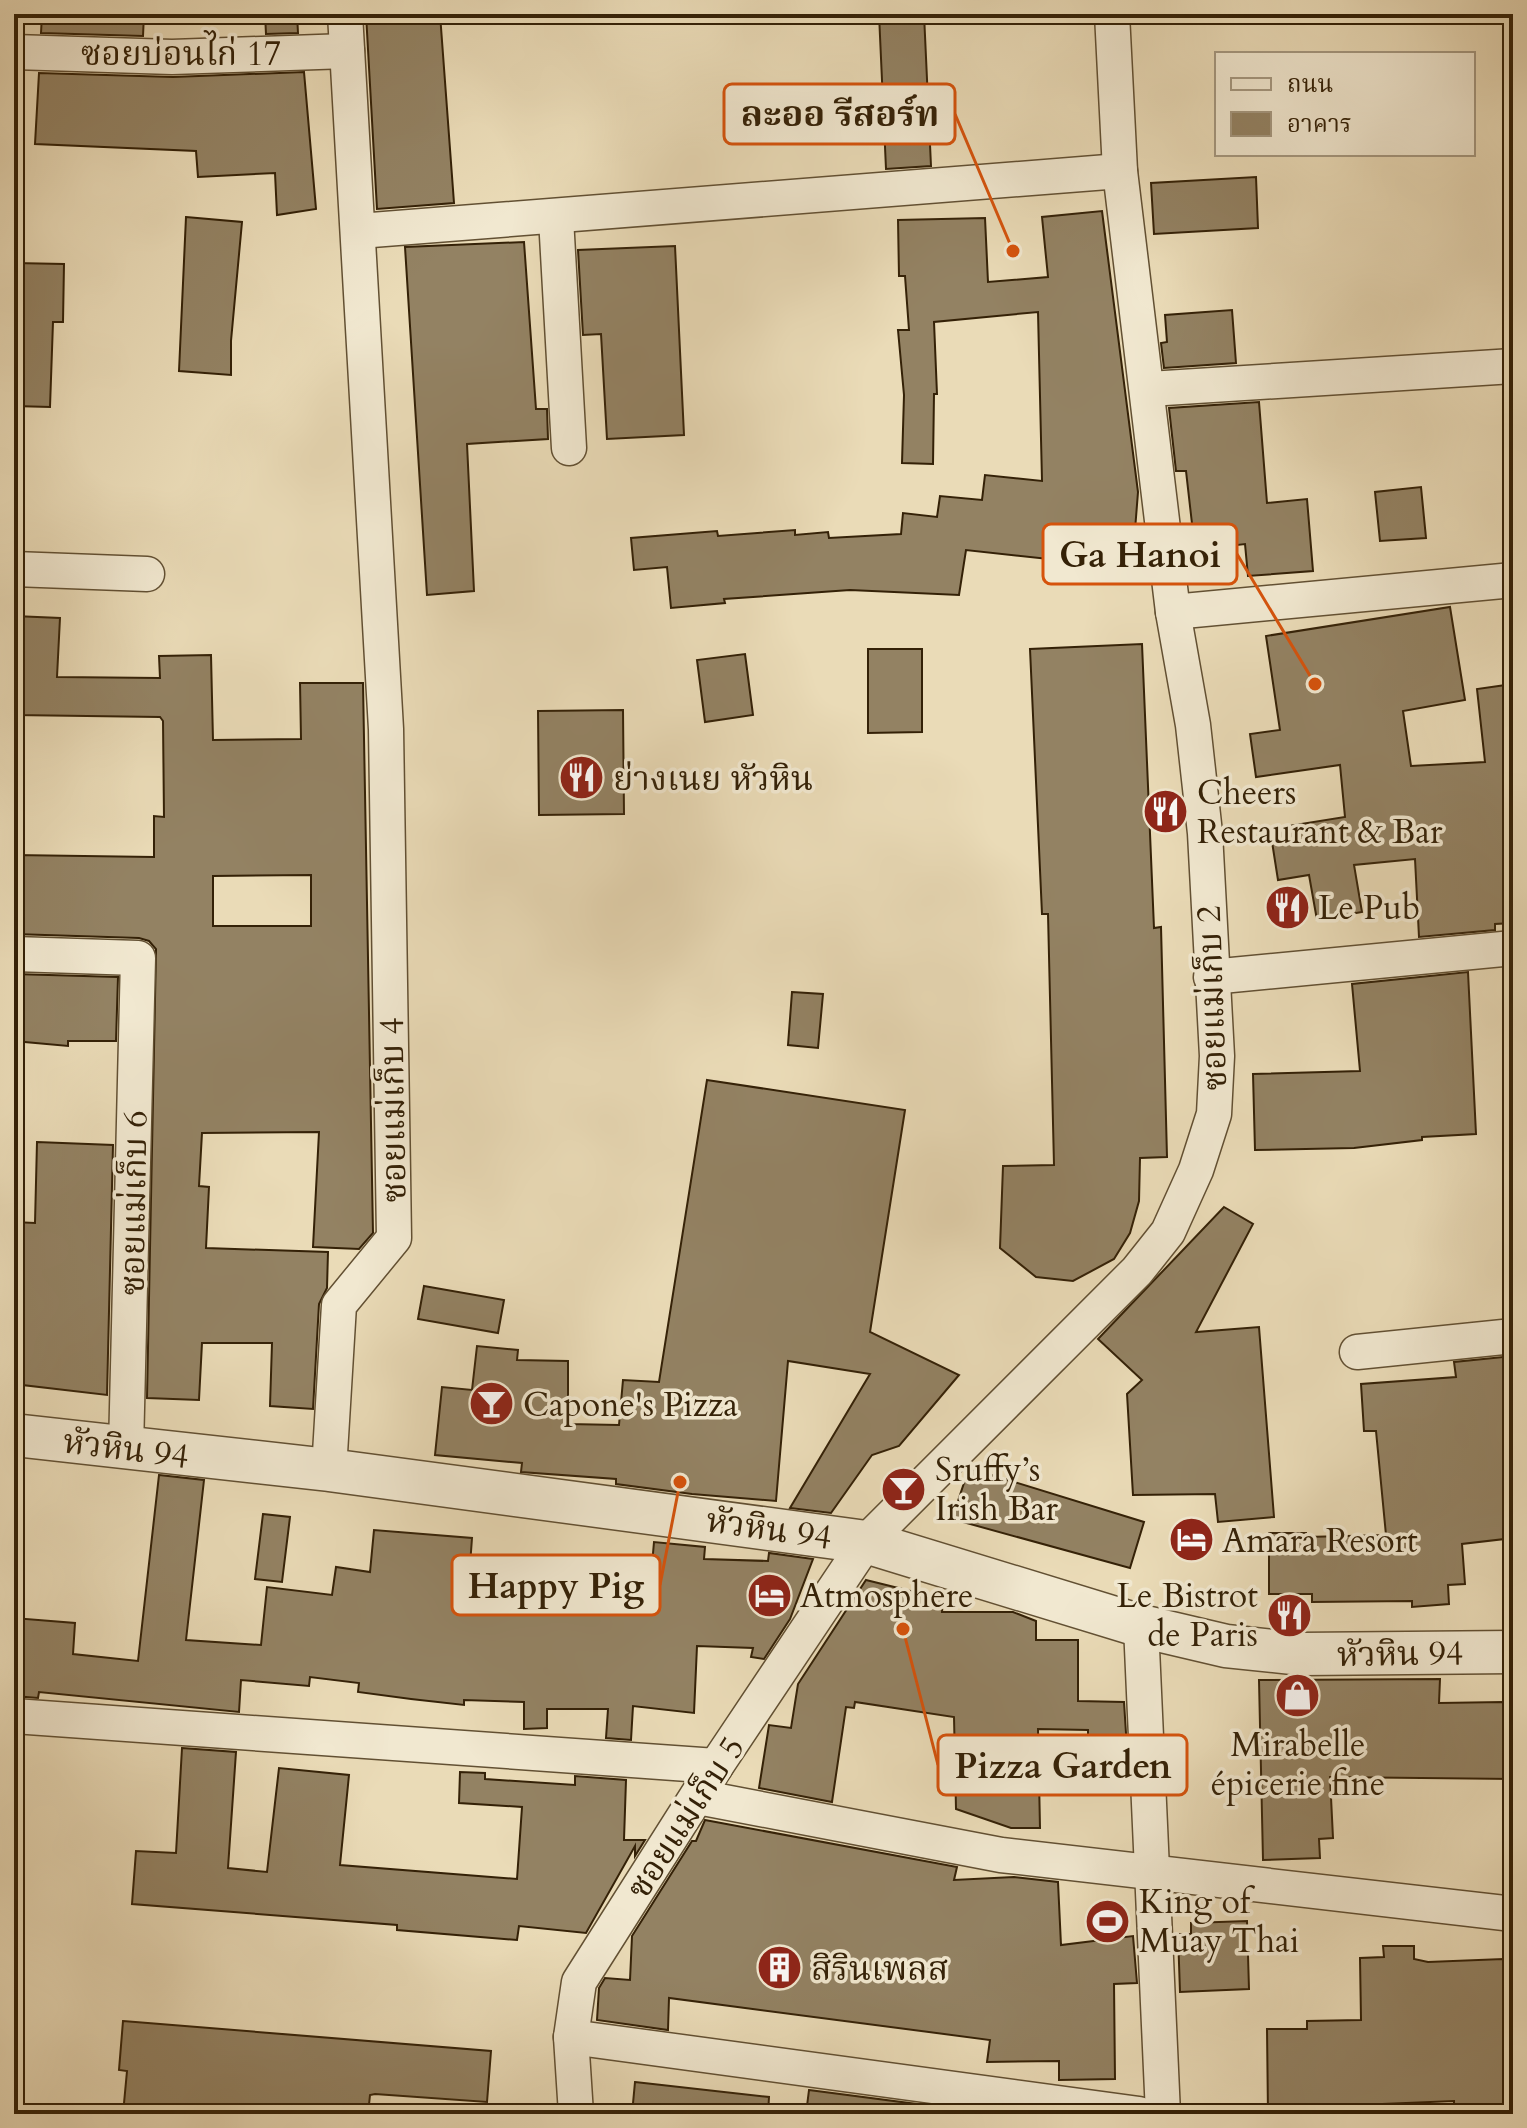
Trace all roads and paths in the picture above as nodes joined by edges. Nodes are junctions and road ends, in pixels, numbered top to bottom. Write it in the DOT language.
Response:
graph roads {
  1 [pos="345,14"];
  2 [pos="1112,14"];
  3 [pos="347,51"];
  4 [pos="14,52"];
  5 [pos="1120,171"];
  6 [pos="556,218"];
  7 [pos="359,231"];
  8 [pos="1513,366"];
  9 [pos="1149,389"];
  10 [pos="569,448"];
  11 [pos="14,569"];
  12 [pos="147,574"];
  13 [pos="1513,580"];
  14 [pos="1173,612"];
  15 [pos="1513,948"];
  16 [pos="14,954"];
  17 [pos="1211,977"];
  18 [pos="1513,1336"];
  19 [pos="1357,1352"];
  20 [pos="14,1435"];
  21 [pos="126,1449"];
  22 [pos="329,1470"];
  23 [pos="866,1542"];
  24 [pos="1141,1626"];
  25 [pos="1513,1652"];
  26 [pos="14,1716"];
  27 [pos="716,1766"];
  28 [pos="698,1797"];
  29 [pos="1152,1872"];
  30 [pos="1513,1914"];
  31 [pos="571,2037"];
  32 [pos="576,2114"];
  33 [pos="1139,2114"];
  34 [pos="1163,2114"];
  1 -- 3 [label="street, ซอยแม่เก็บ 4"];
  2 -- 5 [label="street, ซอยแม่เก็บ 2"];
  3 -- 4 [label="street, ซอยบ่อนไก่ 17"];
  3 -- 7 [label="street, ซอยแม่เก็บ 4"];
  5 -- 6 [label="street"];
  5 -- 9 [label="street, ซอยแม่เก็บ 2"];
  6 -- 7 [label="street"];
  6 -- 10 [label="street"];
  7 -- 22 [label="street, ซอยแม่เก็บ 4"];
  8 -- 9 [label="street"];
  9 -- 14 [label="street, ซอยแม่เก็บ 2"];
  11 -- 12 [label="street"];
  13 -- 14 [label="street"];
  14 -- 17 [label="street, ซอยแม่เก็บ 2"];
  15 -- 17 [label="street"];
  16 -- 21 [label="street, ซอยแม่เก็บ 6"];
  17 -- 23 [label="street, ซอยแม่เก็บ 2"];
  18 -- 19 [label="street"];
  20 -- 21 [label="street, หัวหิน 94"];
  21 -- 22 [label="street, หัวหิน 94"];
  22 -- 23 [label="street, หัวหิน 94"];
  23 -- 24 [label="street, หัวหิน 94"];
  23 -- 27 [label="street, ซอยแม่เก็บ 5"];
  24 -- 25 [label="street, หัวหิน 94"];
  24 -- 29 [label="street"];
  26 -- 27 [label="street"];
  27 -- 28 [label="street, ซอยแม่เก็บ 5"];
  28 -- 29 [label="street"];
  28 -- 31 [label="street, ซอยแม่เก็บ 5"];
  29 -- 30 [label="street"];
  29 -- 34 [label="street"];
  31 -- 32 [label="street, ซอยแม่เก็บ 5"];
  31 -- 33 [label="street"];
}
